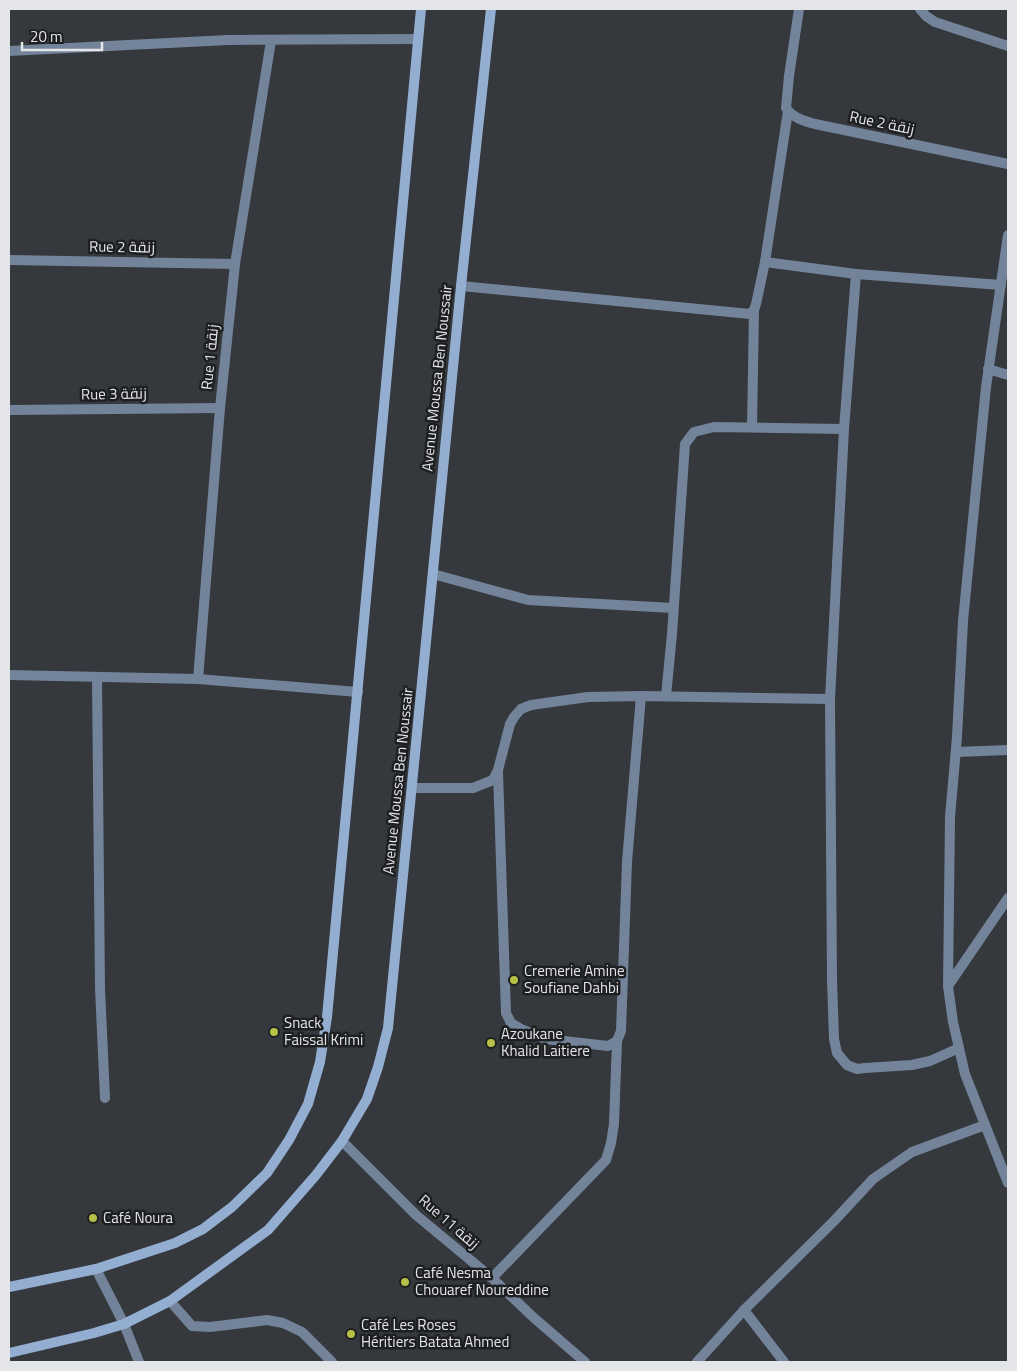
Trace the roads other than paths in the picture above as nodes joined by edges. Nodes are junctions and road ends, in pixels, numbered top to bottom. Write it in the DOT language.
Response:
graph roads {
  1 [pos="421,9"];
  2 [pos="491,9"];
  3 [pos="799,9"];
  4 [pos="920,9"];
  5 [pos="418,39"];
  6 [pos="271,40"];
  7 [pos="1008,46"];
  8 [pos="9,51"];
  9 [pos="788,111"];
  10 [pos="1008,164"];
  11 [pos="1008,235"];
  12 [pos="9,260"];
  13 [pos="765,262"];
  14 [pos="235,264"];
  15 [pos="856,274"];
  16 [pos="1001,284"];
  17 [pos="461,286"];
  18 [pos="754,310"];
  19 [pos="988,369"];
  20 [pos="1008,375"];
  21 [pos="220,408"];
  22 [pos="9,410"];
  23 [pos="752,427"];
  24 [pos="844,429"];
  25 [pos="433,574"];
  26 [pos="673,608"];
  27 [pos="9,675"];
  28 [pos="97,677"];
  29 [pos="198,679"];
  30 [pos="358,692"];
  31 [pos="641,696"];
  32 [pos="666,696"];
  33 [pos="830,699"];
  34 [pos="1008,750"];
  35 [pos="956,752"];
  36 [pos="498,770"];
  37 [pos="412,788"];
  38 [pos="1008,898"];
  39 [pos="948,986"];
  40 [pos="617,1041"];
  41 [pos="959,1048"];
  42 [pos="104,1098"];
  43 [pos="985,1125"];
  44 [pos="342,1141"];
  45 [pos="1008,1183"];
  46 [pos="96,1269"];
  47 [pos="492,1278"];
  48 [pos="9,1287"];
  49 [pos="170,1301"];
  50 [pos="744,1310"];
  51 [pos="124,1324"];
  52 [pos="9,1353"];
  53 [pos="139,1362"];
  54 [pos="332,1362"];
  55 [pos="585,1362"];
  56 [pos="697,1362"];
  57 [pos="784,1362"];
  1 -- 5 [label="street"];
  2 -- 17 [label="street, Avenue Moussa Ben Noussair"];
  3 -- 9 [label="street"];
  4 -- 7 [label="street"];
  5 -- 6 [label="street"];
  5 -- 30 [label="street"];
  6 -- 8 [label="street"];
  6 -- 14 [label="street, Rue 1 زنقة"];
  9 -- 10 [label="street, Rue 2 زنقة"];
  9 -- 13 [label="street"];
  11 -- 16 [label="street"];
  12 -- 14 [label="street, Rue 2 زنقة"];
  13 -- 15 [label="street"];
  13 -- 18 [label="street"];
  14 -- 21 [label="street, Rue 1 زنقة"];
  15 -- 16 [label="street"];
  15 -- 24 [label="street"];
  16 -- 19 [label="street"];
  17 -- 18 [label="street"];
  17 -- 25 [label="street, Avenue Moussa Ben Noussair"];
  18 -- 23 [label="street"];
  19 -- 20 [label="street"];
  19 -- 35 [label="street"];
  21 -- 22 [label="street, Rue 3 زنقة"];
  21 -- 29 [label="street, Rue 1 زنقة"];
  23 -- 24 [label="street"];
  23 -- 26 [label="street"];
  24 -- 33 [label="street"];
  25 -- 26 [label="street"];
  25 -- 37 [label="street, Avenue Moussa Ben Noussair"];
  26 -- 32 [label="street"];
  27 -- 28 [label="street"];
  28 -- 29 [label="street"];
  28 -- 42 [label="street"];
  29 -- 30 [label="street"];
  30 -- 46 [label="street"];
  31 -- 32 [label="street"];
  31 -- 36 [label="street"];
  31 -- 40 [label="street"];
  32 -- 33 [label="street"];
  33 -- 41 [label="street"];
  34 -- 35 [label="street"];
  35 -- 39 [label="street"];
  36 -- 37 [label="street"];
  36 -- 40 [label="street"];
  37 -- 44 [label="street, Avenue Moussa Ben Noussair"];
  38 -- 39 [label="street"];
  39 -- 41 [label="street"];
  40 -- 47 [label="street"];
  41 -- 43 [label="street"];
  43 -- 45 [label="street"];
  43 -- 50 [label="street"];
  44 -- 47 [label="street, Rue 11 زنقة"];
  44 -- 49 [label="street, Avenue Moussa Ben Noussair"];
  46 -- 48 [label="street"];
  46 -- 51 [label="street"];
  47 -- 55 [label="street, Rue 11 زنقة"];
  49 -- 51 [label="street, Avenue Moussa Ben Noussair"];
  49 -- 54 [label="street"];
  50 -- 56 [label="street"];
  50 -- 57 [label="street"];
  51 -- 52 [label="street, Avenue Moussa Ben Noussair"];
  51 -- 53 [label="street"];
}
